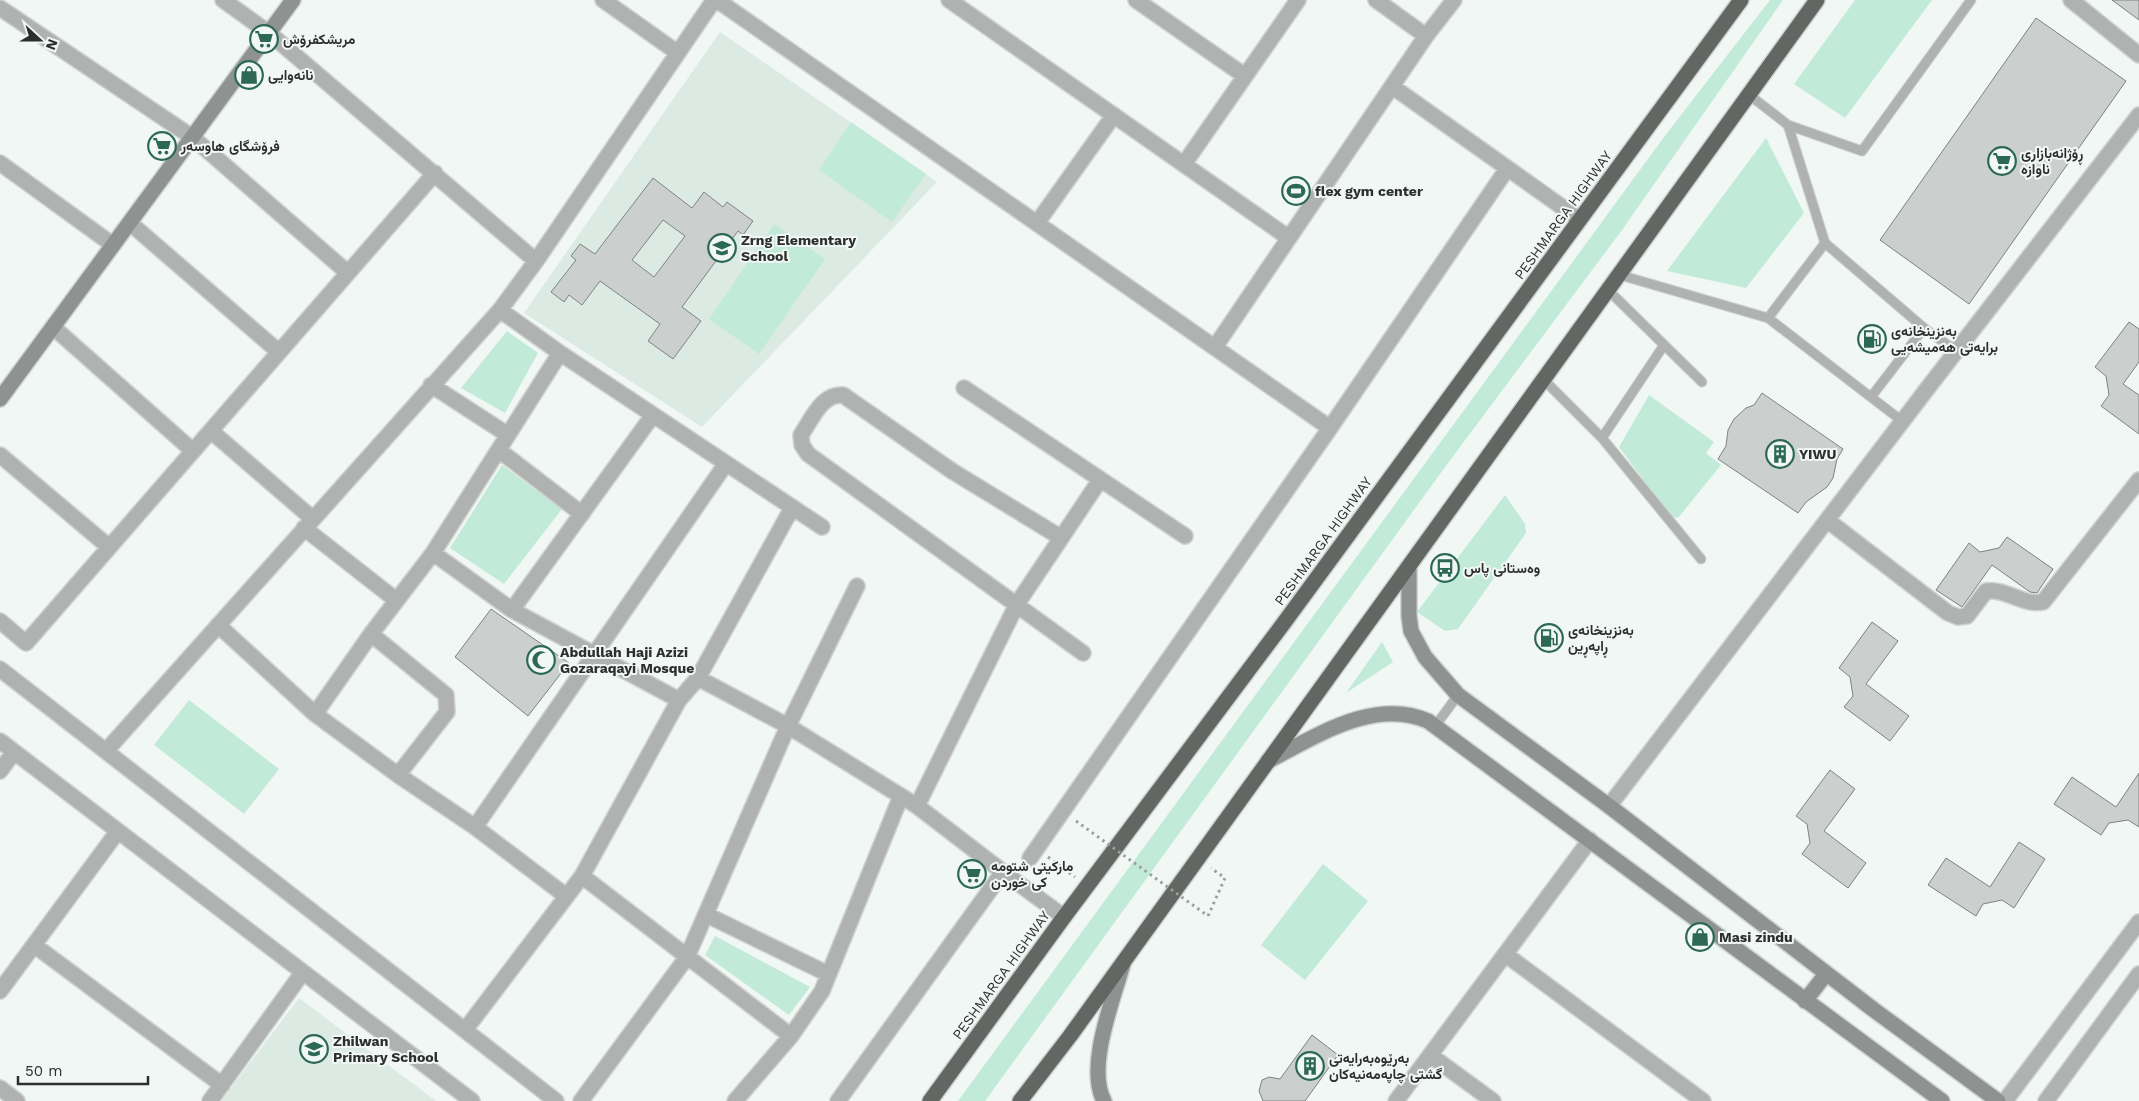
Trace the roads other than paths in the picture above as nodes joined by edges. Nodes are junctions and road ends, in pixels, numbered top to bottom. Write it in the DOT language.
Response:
graph roads {
  1 [pos="223,0"];
  2 [pos="293,0"];
  3 [pos="603,0"];
  4 [pos="716,0"];
  5 [pos="949,0"];
  6 [pos="1136,0"];
  7 [pos="1298,0"];
  8 [pos="1376,0"];
  9 [pos="1454,0"];
  10 [pos="1817,0"];
  11 [pos="1971,0"];
  12 [pos="2070,0"];
  13 [pos="1738,1"];
  14 [pos="967,5"];
  15 [pos="0,8"];
  16 [pos="268,33"];
  17 [pos="1426,36"];
  18 [pos="678,52"];
  19 [pos="2139,55"];
  20 [pos="1245,76"];
  21 [pos="1392,87"];
  22 [pos="1748,94"];
  23 [pos="1114,115"];
  24 [pos="2139,115"];
  25 [pos="1788,125"];
  26 [pos="192,137"];
  27 [pos="0,163"];
  28 [pos="1184,164"];
  29 [pos="1507,169"];
  30 [pos="435,173"];
  31 [pos="1579,219"];
  32 [pos="130,223"];
  33 [pos="1037,223"];
  34 [pos="1289,238"];
  35 [pos="1825,243"];
  36 [pos="113,245"];
  37 [pos="536,261"];
  38 [pos="348,273"];
  39 [pos="1620,275"];
  40 [pos="1609,291"];
  41 [pos="500,310"];
  42 [pos="1768,318"];
  43 [pos="53,327"];
  44 [pos="1924,328"];
  45 [pos="1664,345"];
  46 [pos="1215,347"];
  47 [pos="1956,351"];
  48 [pos="279,352"];
  49 [pos="560,353"];
  50 [pos="1542,378"];
  51 [pos="1702,382"];
  52 [pos="431,385"];
  53 [pos="964,388"];
  54 [pos="1871,397"];
  55 [pos="0,399"];
  56 [pos="654,415"];
  57 [pos="1902,421"];
  58 [pos="1330,428"];
  59 [pos="210,430"];
  60 [pos="508,435"];
  61 [pos="1602,438"];
  62 [pos="193,451"];
  63 [pos="500,451"];
  64 [pos="0,455"];
  65 [pos="725,465"];
  66 [pos="1100,480"];
  67 [pos="2139,480"];
  68 [pos="792,508"];
  69 [pos="582,514"];
  70 [pos="1827,520"];
  71 [pos="308,524"];
  72 [pos="822,527"];
  73 [pos="1185,536"];
  74 [pos="1060,538"];
  75 [pos="109,547"];
  76 [pos="434,553"];
  77 [pos="1701,560"];
  78 [pos="1409,568"];
  79 [pos="857,586"];
  80 [pos="396,600"];
  81 [pos="1017,604"];
  82 [pos="512,610"];
  83 [pos="0,621"];
  84 [pos="218,625"];
  85 [pos="371,634"];
  86 [pos="594,653"];
  87 [pos="1083,653"];
  88 [pos="0,669"];
  89 [pos="698,678"];
  90 [pos="1458,695"];
  91 [pos="679,700"];
  92 [pos="315,714"];
  93 [pos="788,726"];
  94 [pos="1436,726"];
  95 [pos="0,741"];
  96 [pos="106,751"];
  97 [pos="14,752"];
  98 [pos="1268,761"];
  99 [pos="0,770"];
  100 [pos="398,775"];
  101 [pos="901,796"];
  102 [pos="917,806"];
  103 [pos="1609,806"];
  104 [pos="475,827"];
  105 [pos="118,831"];
  106 [pos="1590,840"];
  107 [pos="1030,858"];
  108 [pos="1003,872"];
  109 [pos="582,876"];
  110 [pos="566,896"];
  111 [pos="707,915"];
  112 [pos="1064,917"];
  113 [pos="2139,922"];
  114 [pos="34,945"];
  115 [pos="1505,954"];
  116 [pos="687,957"];
  117 [pos="1124,960"];
  118 [pos="303,972"];
  119 [pos="828,974"];
  120 [pos="1826,974"];
  121 [pos="2139,974"];
  122 [pos="0,991"];
  123 [pos="1805,1001"];
  124 [pos="465,1030"];
  125 [pos="791,1036"];
  126 [pos="1430,1054"];
  127 [pos="222,1085"];
  128 [pos="0,1088"];
  129 [pos="1939,1100"];
  130 [pos="17,1101"];
  131 [pos="210,1101"];
  132 [pos="472,1101"];
  133 [pos="556,1101"];
  134 [pos="580,1101"];
  135 [pos="735,1101"];
  136 [pos="838,1101"];
  137 [pos="930,1101"];
  138 [pos="1020,1101"];
  139 [pos="1104,1101"];
  140 [pos="1396,1101"];
  141 [pos="1493,1101"];
  142 [pos="1704,1101"];
  143 [pos="1998,1101"];
  144 [pos="2005,1101"];
  145 [pos="2046,1101"];
  1 -- 16 [label="street"];
  2 -- 16 [label="street"];
  3 -- 18 [label="street"];
  4 -- 18 [label="street"];
  4 -- 33 [label="street"];
  5 -- 14 [label="street"];
  6 -- 20 [label="street"];
  7 -- 20 [label="street"];
  8 -- 17 [label="street"];
  9 -- 17 [label="street"];
  10 -- 22 [label="highway"];
  11 -- 25 [label="lane"];
  12 -- 19 [label="street"];
  13 -- 31 [label="highway, PESHMARGA HIGHWAY"];
  14 -- 23 [label="street"];
  15 -- 26 [label="street"];
  16 -- 26 [label="street"];
  16 -- 30 [label="street"];
  17 -- 21 [label="street"];
  18 -- 37 [label="street"];
  20 -- 28 [label="street"];
  21 -- 29 [label="street"];
  21 -- 34 [label="street"];
  22 -- 25 [label="lane"];
  22 -- 39 [label="highway"];
  23 -- 28 [label="street"];
  23 -- 33 [label="street"];
  24 -- 47 [label="street"];
  25 -- 35 [label="lane"];
  26 -- 32 [label="street"];
  26 -- 38 [label="street"];
  27 -- 36 [label="street"];
  28 -- 34 [label="street"];
  29 -- 31 [label="street"];
  29 -- 58 [label="street"];
  30 -- 37 [label="street"];
  30 -- 38 [label="street"];
  31 -- 112 [label="highway, PESHMARGA HIGHWAY"];
  32 -- 36 [label="street"];
  32 -- 48 [label="street"];
  33 -- 46 [label="street"];
  34 -- 46 [label="street"];
  35 -- 42 [label="lane"];
  35 -- 44 [label="lane"];
  36 -- 43 [label="street"];
  37 -- 41 [label="street"];
  38 -- 48 [label="street"];
  39 -- 40 [label="highway"];
  39 -- 42 [label="lane"];
  40 -- 45 [label="lane"];
  40 -- 50 [label="highway"];
  41 -- 49 [label="street"];
  41 -- 52 [label="street"];
  42 -- 54 [label="lane"];
  43 -- 55 [label="street"];
  43 -- 62 [label="street"];
  44 -- 47 [label="lane"];
  44 -- 54 [label="lane"];
  45 -- 51 [label="lane"];
  45 -- 61 [label="lane"];
  46 -- 58 [label="street"];
  47 -- 57 [label="street"];
  48 -- 59 [label="street"];
  49 -- 56 [label="street"];
  49 -- 60 [label="street"];
  50 -- 61 [label="lane"];
  50 -- 78 [label="highway"];
  52 -- 60 [label="street"];
  52 -- 71 [label="street"];
  53 -- 66 [label="street"];
  54 -- 57 [label="lane"];
  56 -- 65 [label="street"];
  56 -- 69 [label="street"];
  57 -- 70 [label="street"];
  58 -- 107 [label="street"];
  59 -- 62 [label="street"];
  59 -- 71 [label="street"];
  60 -- 63 [label="street"];
  61 -- 77 [label="lane"];
  62 -- 75 [label="street"];
  63 -- 69 [label="street"];
  63 -- 76 [label="street"];
  64 -- 75 [label="street"];
  65 -- 68 [label="street"];
  65 -- 86 [label="street"];
  66 -- 73 [label="street"];
  66 -- 74 [label="street"];
  67 -- 70 [label="street"];
  68 -- 72 [label="street"];
  68 -- 89 [label="street"];
  69 -- 82 [label="street"];
  70 -- 103 [label="street"];
  71 -- 80 [label="street"];
  71 -- 84 [label="street"];
  74 -- 81 [label="street"];
  74 -- 81 [label="street"];
  75 -- 83 [label="street"];
  76 -- 80 [label="street"];
  76 -- 82 [label="street"];
  78 -- 90 [label="street"];
  78 -- 98 [label="highway"];
  79 -- 93 [label="street"];
  80 -- 85 [label="street"];
  81 -- 87 [label="street"];
  81 -- 102 [label="street"];
  82 -- 86 [label="street"];
  84 -- 92 [label="street"];
  84 -- 96 [label="street"];
  85 -- 92 [label="street"];
  85 -- 100 [label="street"];
  86 -- 91 [label="street"];
  86 -- 104 [label="street"];
  88 -- 96 [label="street"];
  89 -- 91 [label="street"];
  89 -- 93 [label="street"];
  90 -- 94 [label="lane"];
  90 -- 103 [label="street"];
  91 -- 109 [label="street"];
  92 -- 100 [label="street"];
  93 -- 101 [label="street"];
  93 -- 111 [label="street"];
  94 -- 98 [label="street"];
  94 -- 106 [label="street"];
  95 -- 97 [label="street"];
  96 -- 124 [label="street"];
  97 -- 99 [label="street"];
  97 -- 105 [label="street"];
  98 -- 117 [label="highway"];
  100 -- 104 [label="street"];
  101 -- 102 [label="street"];
  101 -- 119 [label="street"];
  102 -- 108 [label="street"];
  103 -- 120 [label="street"];
  104 -- 110 [label="street"];
  105 -- 114 [label="street"];
  105 -- 118 [label="street"];
  106 -- 115 [label="street"];
  106 -- 123 [label="street"];
  108 -- 112 [label="street"];
  108 -- 136 [label="street"];
  109 -- 110 [label="street"];
  109 -- 116 [label="street"];
  110 -- 124 [label="street"];
  111 -- 116 [label="street"];
  111 -- 119 [label="street"];
  112 -- 137 [label="highway, PESHMARGA HIGHWAY"];
  113 -- 144 [label="street"];
  114 -- 122 [label="street"];
  114 -- 127 [label="street"];
  115 -- 126 [label="street"];
  115 -- 142 [label="street"];
  116 -- 125 [label="street"];
  116 -- 134 [label="street"];
  117 -- 138 [label="highway"];
  117 -- 139 [label="street"];
  118 -- 127 [label="street"];
  118 -- 132 [label="street"];
  119 -- 125 [label="street"];
  120 -- 123 [label="street"];
  120 -- 143 [label="street"];
  121 -- 145 [label="street"];
  123 -- 129 [label="street"];
  124 -- 133 [label="street"];
  125 -- 135 [label="street"];
  126 -- 140 [label="street"];
  126 -- 141 [label="street"];
  127 -- 131 [label="street"];
  128 -- 130 [label="street"];
}
